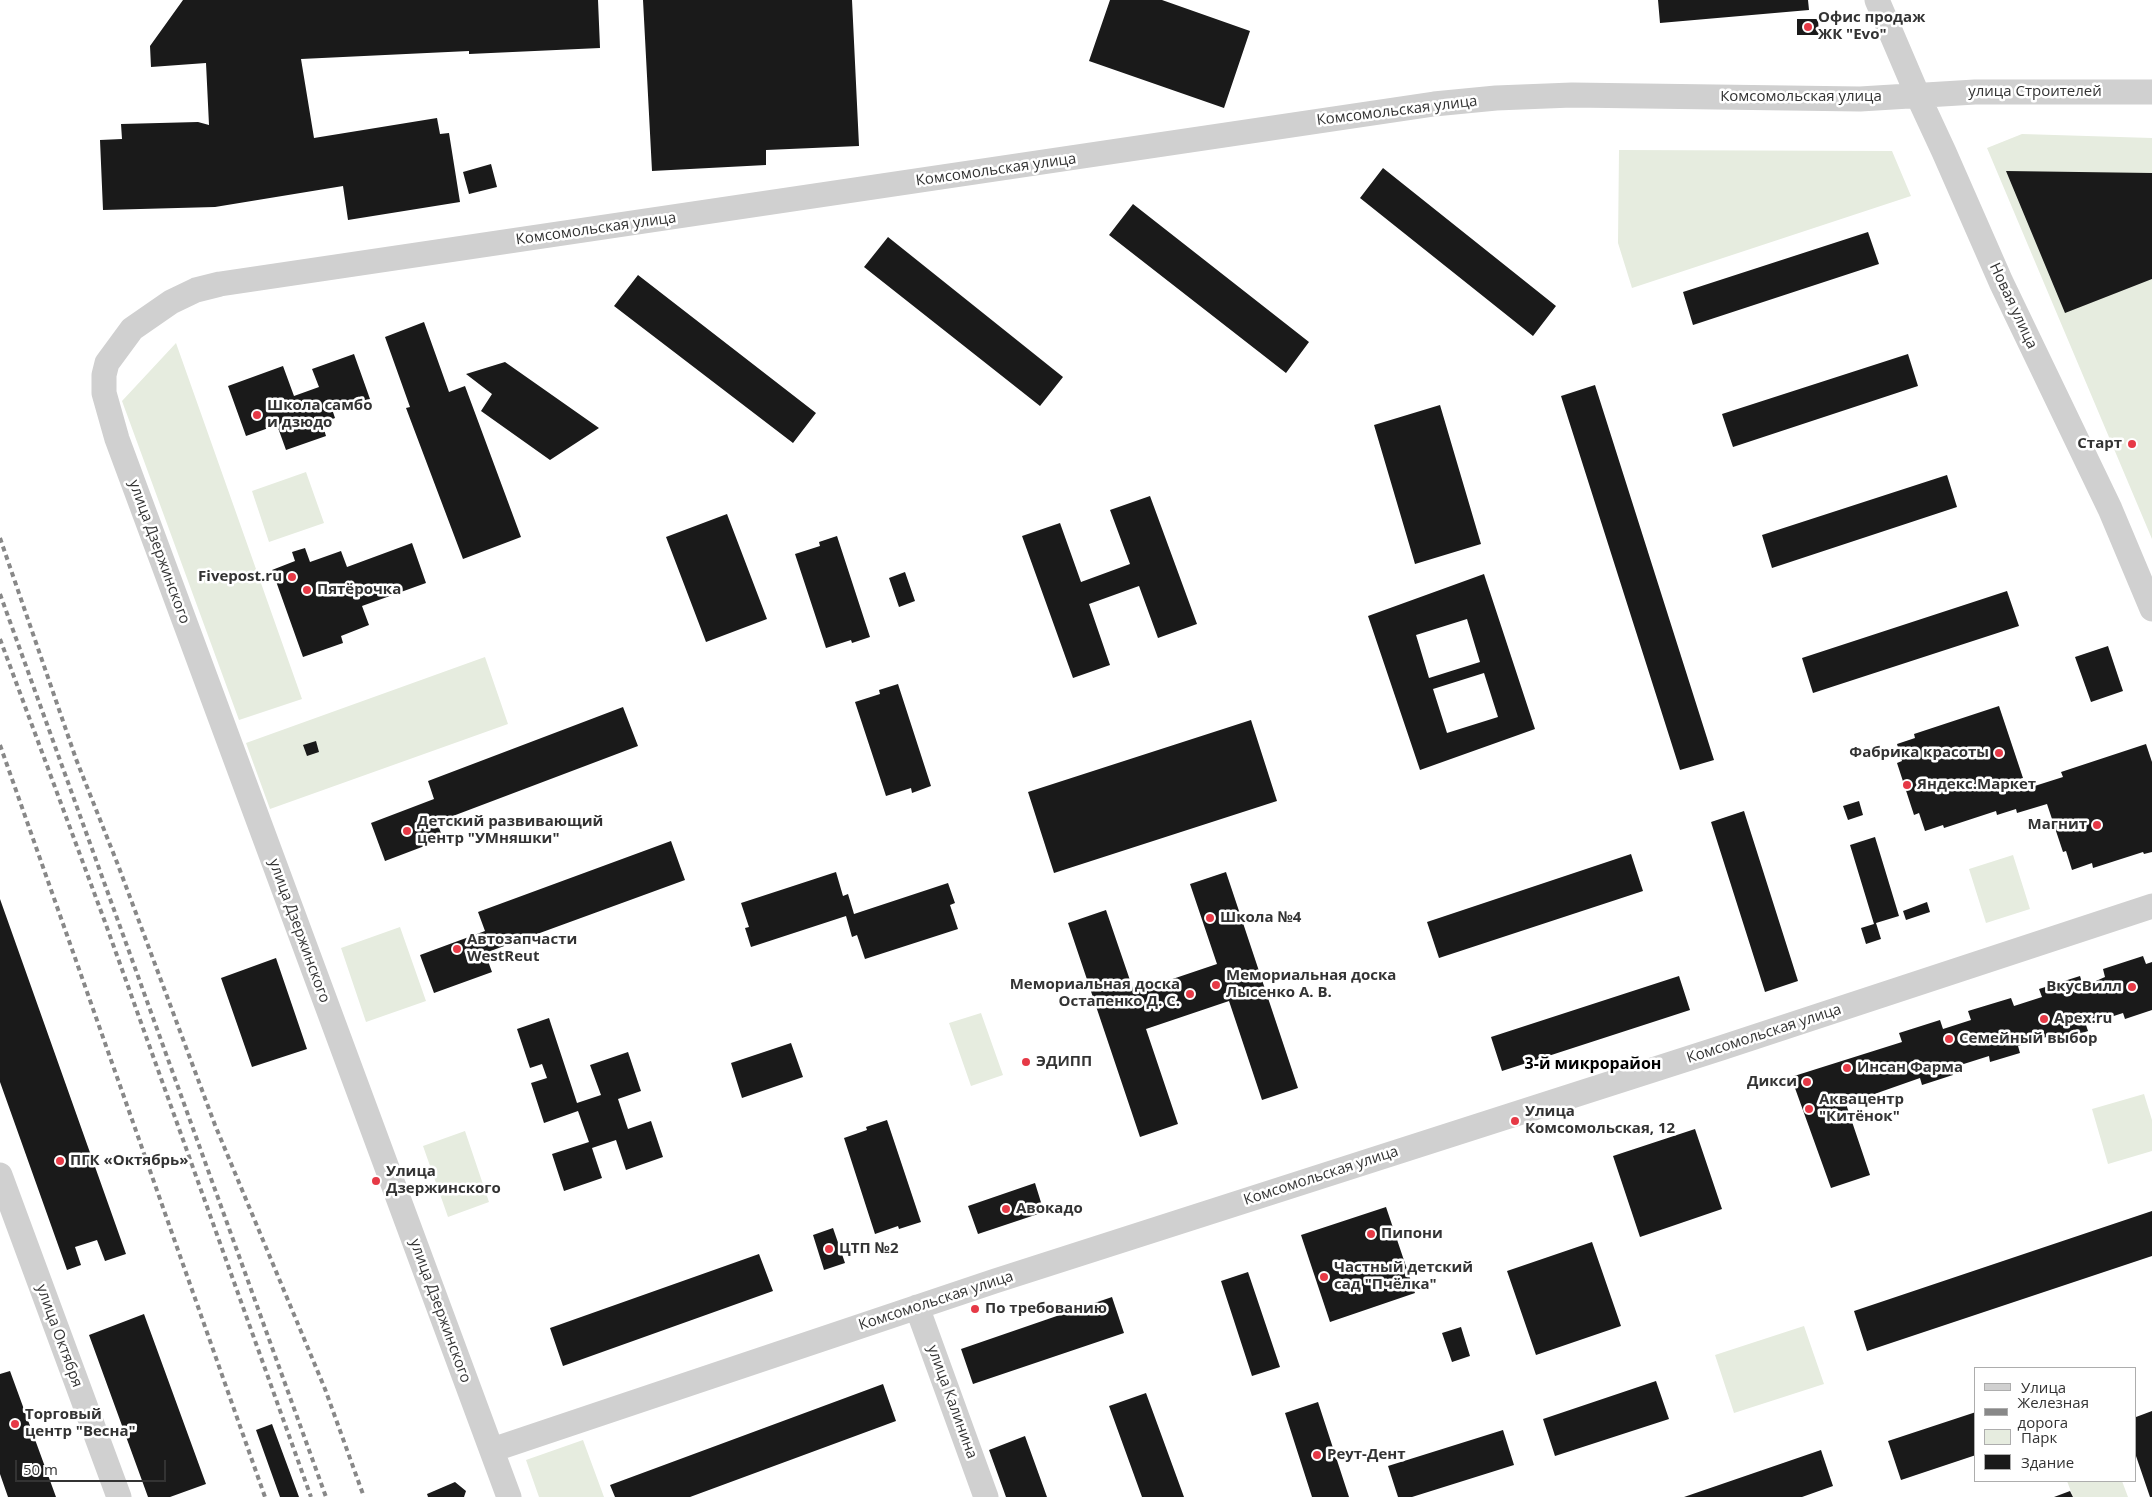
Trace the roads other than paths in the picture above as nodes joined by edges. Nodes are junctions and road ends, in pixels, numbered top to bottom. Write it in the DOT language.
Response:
graph roads {
  1 [pos="1878,0"];
  2 [pos="2152,92"];
  3 [pos="1918,96"];
  4 [pos="107,363"];
  5 [pos="2152,609"];
  6 [pos="2152,906"];
  7 [pos="0,1175"];
  8 [pos="917,1307"];
  9 [pos="492,1450"];
  10 [pos="119,1497"];
  11 [pos="509,1497"];
  12 [pos="986,1497"];
  1 -- 3 [label="street, Новая улица"];
  2 -- 3 [label="street, улица Строителей"];
  3 -- 4 [label="street, Комсомольская улица"];
  3 -- 5 [label="street, Новая улица"];
  4 -- 9 [label="street, улица Дзержинского"];
  6 -- 8 [label="street, Комсомольская улица"];
  7 -- 10 [label="street, улица Октября"];
  8 -- 9 [label="street, Комсомольская улица"];
  8 -- 12 [label="street, улица Калинина"];
  9 -- 11 [label="street, улица Дзержинского"];
}
